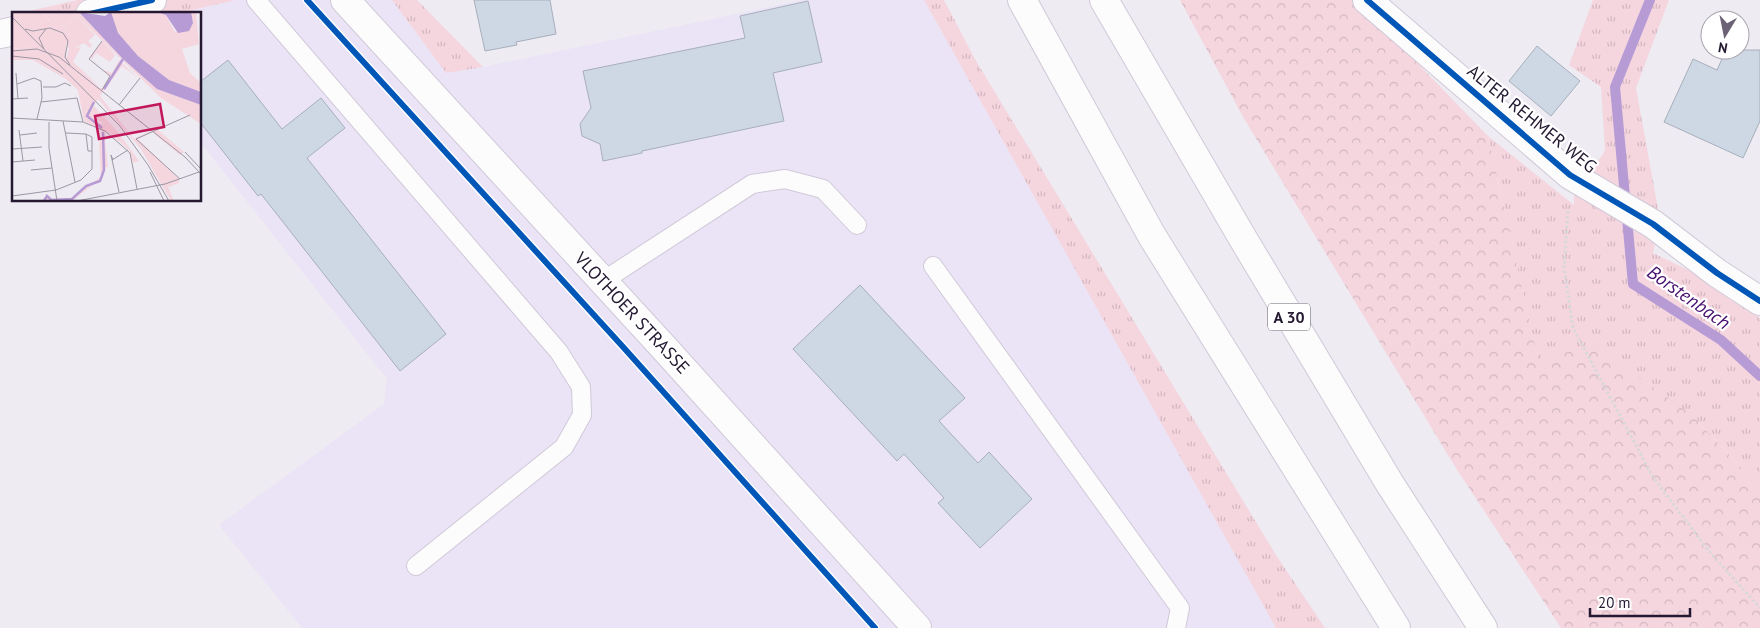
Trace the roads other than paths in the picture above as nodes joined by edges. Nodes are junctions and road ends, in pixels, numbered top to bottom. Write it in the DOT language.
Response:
graph roads {
  1 [pos="152,0"];
  2 [pos="256,0"];
  3 [pos="345,0"];
  4 [pos="1022,0"];
  5 [pos="1104,0"];
  6 [pos="1367,0"];
  7 [pos="99,12"];
  8 [pos="857,225"];
  9 [pos="932,266"];
  10 [pos="603,281"];
  11 [pos="1760,301"];
  12 [pos="416,566"];
  13 [pos="917,628"];
  14 [pos="1176,628"];
  15 [pos="1396,628"];
  16 [pos="1483,628"];
  1 -- 7 [label="main road"];
  2 -- 12 [label="lane"];
  3 -- 10 [label="main road, VLOTHOER STRASSE"];
  4 -- 15 [label="main road"];
  5 -- 16 [label="main road, A 30"];
  6 -- 11 [label="main road, ALTER REHMER WEG"];
  8 -- 10 [label="lane"];
  9 -- 14 [label="lane"];
  10 -- 13 [label="main road, VLOTHOER STRASSE"];
}
